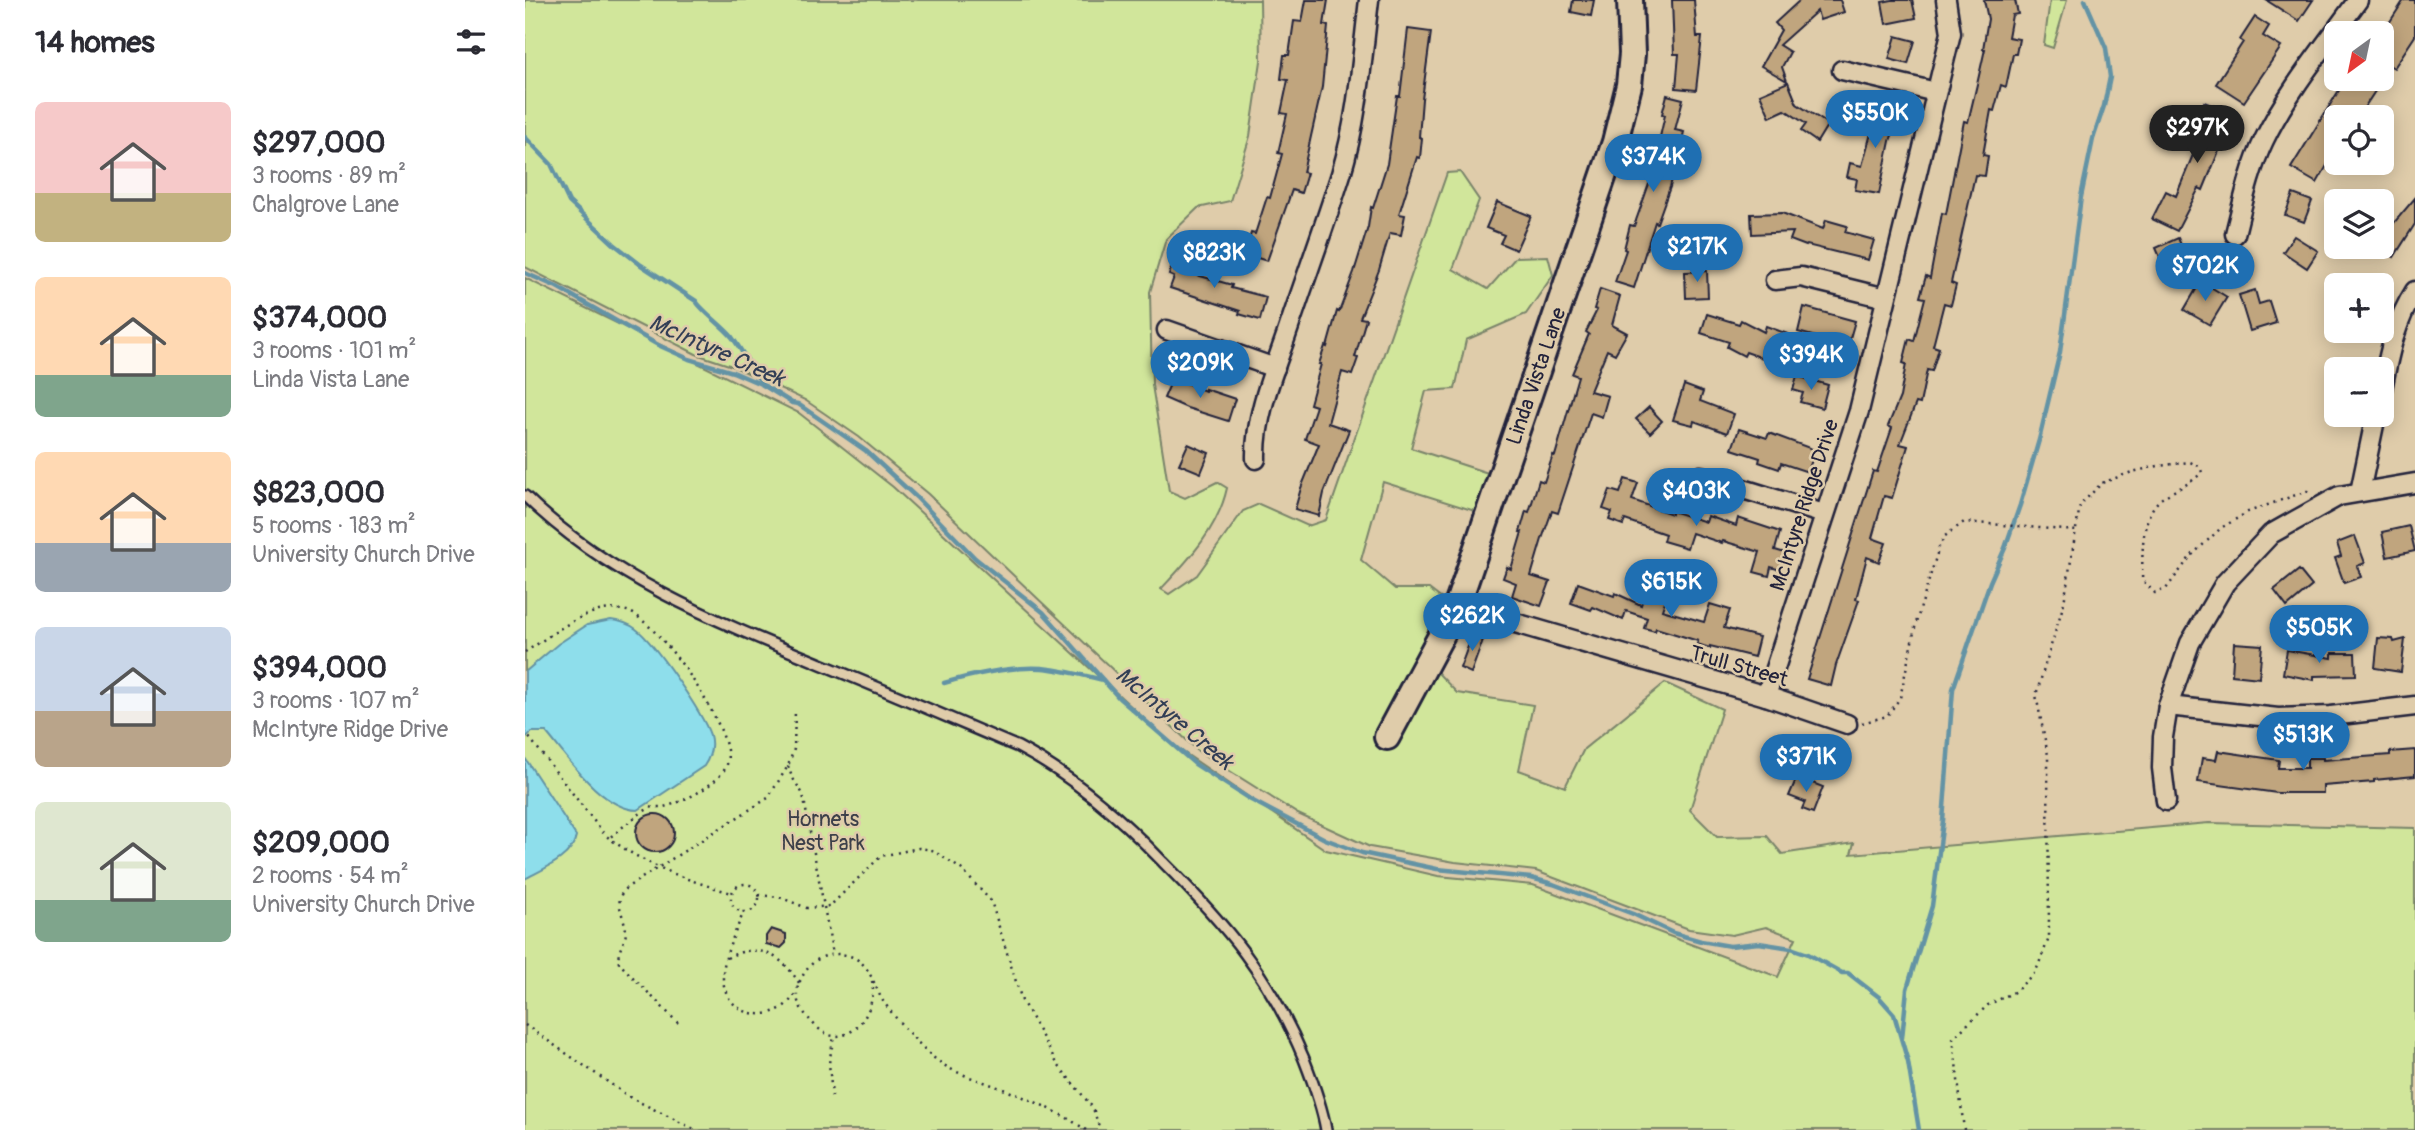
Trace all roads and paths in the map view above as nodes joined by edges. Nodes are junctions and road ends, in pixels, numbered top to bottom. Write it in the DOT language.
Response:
graph roads {
  1 [pos="1369,0"];
  2 [pos="1630,0"];
  3 [pos="1946,0"];
  4 [pos="2358,0"];
  5 [pos="1842,70"];
  6 [pos="1936,92"];
  7 [pos="2235,234"];
  8 [pos="1775,280"];
  9 [pos="2415,291"];
  10 [pos="1886,298"];
  11 [pos="1167,330"];
  12 [pos="2389,357"];
  13 [pos="1275,368"];
  14 [pos="2374,427"];
  15 [pos="1256,459"];
  16 [pos="1701,476"];
  17 [pos="2415,483"];
  18 [pos="2360,492"];
  19 [pos="525,496"];
  20 [pos="2339,496"];
  21 [pos="1824,514"];
  22 [pos="2077,531"];
  23 [pos="1457,606"];
  24 [pos="525,652"];
  25 [pos="1766,696"];
  26 [pos="2168,706"];
  27 [pos="2415,706"];
  28 [pos="796,710"];
  29 [pos="1847,724"];
  30 [pos="525,732"];
  31 [pos="1387,737"];
  32 [pos="788,766"];
  33 [pos="2166,801"];
  34 [pos="609,838"];
  35 [pos="659,868"];
  36 [pos="732,893"];
  37 [pos="759,895"];
  38 [pos="824,907"];
  39 [pos="744,911"];
  40 [pos="833,955"];
  41 [pos="727,958"];
  42 [pos="872,981"];
  43 [pos="799,983"];
  44 [pos="797,991"];
  45 [pos="678,1023"];
  46 [pos="525,1025"];
  47 [pos="834,1036"];
  48 [pos="832,1097"];
  49 [pos="696,1130"];
  50 [pos="1086,1130"];
  51 [pos="1101,1130"];
  52 [pos="1326,1130"];
  53 [pos="1964,1130"];
  1 -- 13 [label="street"];
  2 -- 23 [label="street, Linda Vista Lane"];
  3 -- 6 [label="street, McIntyre Ridge Drive"];
  4 -- 7 [label="street"];
  5 -- 6 [label="street"];
  6 -- 10 [label="street, McIntyre Ridge Drive"];
  8 -- 10 [label="street"];
  9 -- 12 [label="street"];
  10 -- 21 [label="street, McIntyre Ridge Drive"];
  11 -- 13 [label="street"];
  13 -- 15 [label="street"];
  14 -- 18 [label="street"];
  16 -- 21 [label="street"];
  17 -- 18 [label="street"];
  18 -- 20 [label="street"];
  19 -- 52 [label="lane"];
  20 -- 22 [label="path"];
  20 -- 26 [label="street"];
  21 -- 25 [label="street, McIntyre Ridge Drive"];
  22 -- 29 [label="path"];
  22 -- 53 [label="path"];
  23 -- 25 [label="street, Trull Street"];
  23 -- 31 [label="street, Linda Vista Lane"];
  24 -- 34 [label="path"];
  25 -- 29 [label="street, Trull Street"];
  26 -- 27 [label="street"];
  26 -- 33 [label="street"];
  28 -- 32 [label="path"];
  30 -- 34 [label="path"];
  32 -- 35 [label="path"];
  32 -- 38 [label="path"];
  34 -- 35 [label="path"];
  35 -- 36 [label="path"];
  35 -- 45 [label="path"];
  36 -- 37 [label="path"];
  36 -- 39 [label="path"];
  37 -- 38 [label="path"];
  37 -- 39 [label="path"];
  38 -- 40 [label="path"];
  38 -- 51 [label="path"];
  39 -- 41 [label="path"];
  40 -- 42 [label="path"];
  40 -- 43 [label="path"];
  41 -- 43 [label="path"];
  41 -- 44 [label="path"];
  42 -- 47 [label="path"];
  42 -- 50 [label="path"];
  43 -- 44 [label="path"];
  44 -- 47 [label="path"];
  46 -- 49 [label="path"];
  47 -- 48 [label="path"];
}
